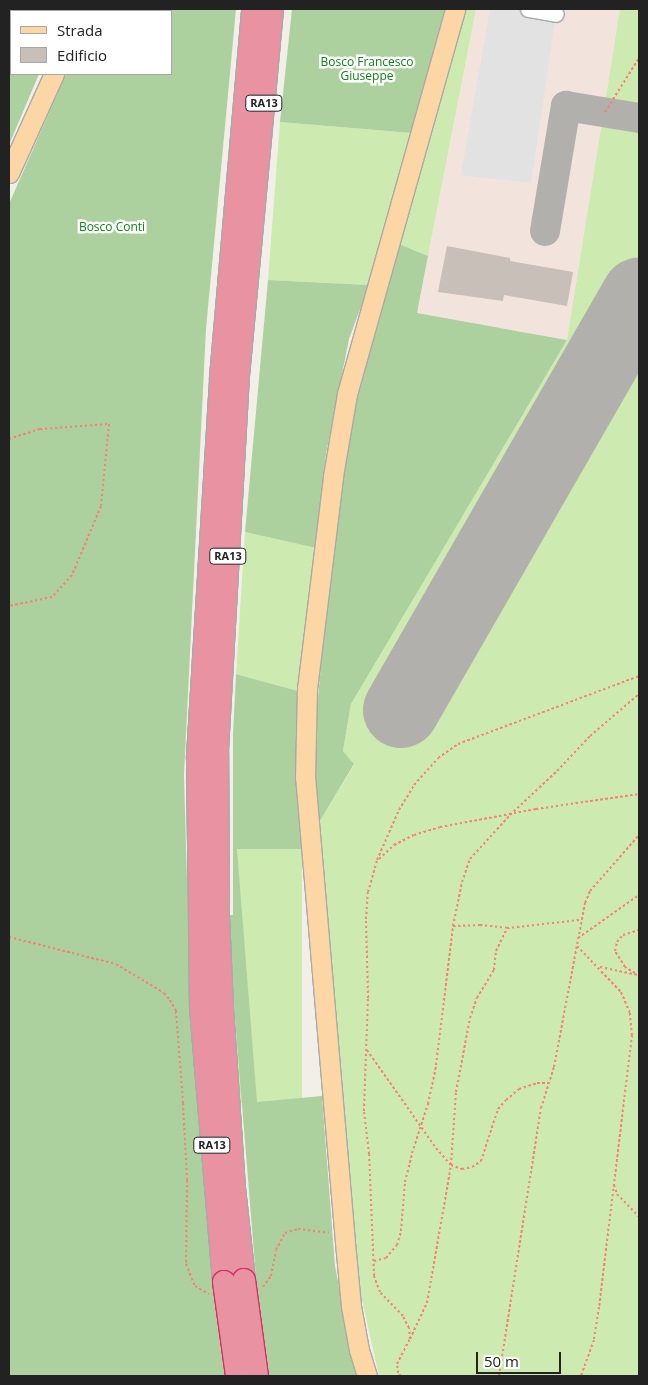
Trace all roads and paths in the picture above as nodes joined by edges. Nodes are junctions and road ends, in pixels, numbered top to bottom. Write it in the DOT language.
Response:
graph roads {
  1 [pos="253,9"];
  2 [pos="272,9"];
  3 [pos="277,9"];
  4 [pos="455,9"];
  5 [pos="528,9"];
  6 [pos="556,14"];
  7 [pos="639,58"];
  8 [pos="54,75"];
  9 [pos="263,112"];
  10 [pos="605,112"];
  11 [pos="9,173"];
  12 [pos="9,439"];
  13 [pos="9,606"];
  14 [pos="639,676"];
  15 [pos="639,694"];
  16 [pos="639,794"];
  17 [pos="510,814"];
  18 [pos="639,835"];
  19 [pos="377,860"];
  20 [pos="639,895"];
  21 [pos="208,916"];
  22 [pos="581,920"];
  23 [pos="453,926"];
  24 [pos="507,928"];
  25 [pos="639,930"];
  26 [pos="9,937"];
  27 [pos="578,938"];
  28 [pos="577,946"];
  29 [pos="598,966"];
  30 [pos="635,973"];
  31 [pos="639,974"];
  32 [pos="366,1049"];
  33 [pos="549,1083"];
  34 [pos="422,1126"];
  35 [pos="450,1164"];
  36 [pos="614,1182"];
  37 [pos="639,1217"];
  38 [pos="344,1232"];
  39 [pos="374,1261"];
  40 [pos="242,1284"];
  41 [pos="201,1291"];
  42 [pos="410,1339"];
  43 [pos="236,1376"];
  44 [pos="257,1376"];
  45 [pos="367,1376"];
  46 [pos="401,1376"];
  47 [pos="499,1376"];
  48 [pos="581,1376"];
  1 -- 21 [label="highway"];
  2 -- 9 [label="highway, RA13"];
  3 -- 9 [label="highway"];
  4 -- 38 [label="main road"];
  5 -- 6 [label="lane"];
  7 -- 10 [label="path"];
  8 -- 11 [label="main road"];
  9 -- 21 [label="highway, RA13"];
  12 -- 13 [label="path"];
  14 -- 19 [label="path"];
  15 -- 17 [label="path"];
  16 -- 17 [label="path"];
  17 -- 19 [label="path"];
  17 -- 23 [label="path"];
  18 -- 22 [label="path"];
  19 -- 32 [label="path"];
  20 -- 27 [label="path"];
  21 -- 40 [label="highway, RA13"];
  22 -- 24 [label="path"];
  22 -- 27 [label="path"];
  23 -- 24 [label="path"];
  23 -- 34 [label="path"];
  24 -- 35 [label="path"];
  25 -- 30 [label="path"];
  26 -- 41 [label="path"];
  27 -- 28 [label="path"];
  28 -- 29 [label="path"];
  28 -- 33 [label="path"];
  29 -- 30 [label="path"];
  29 -- 36 [label="path"];
  30 -- 31 [label="path"];
  32 -- 34 [label="path"];
  32 -- 39 [label="path"];
  33 -- 35 [label="path"];
  33 -- 47 [label="path"];
  34 -- 35 [label="path"];
  34 -- 39 [label="path"];
  35 -- 42 [label="path"];
  36 -- 37 [label="path"];
  36 -- 48 [label="path"];
  38 -- 40 [label="path"];
  38 -- 45 [label="main road"];
  39 -- 42 [label="path"];
  40 -- 43 [label="highway, RA13, bridge"];
  40 -- 44 [label="highway, RA13, bridge"];
  42 -- 46 [label="path"];
}
